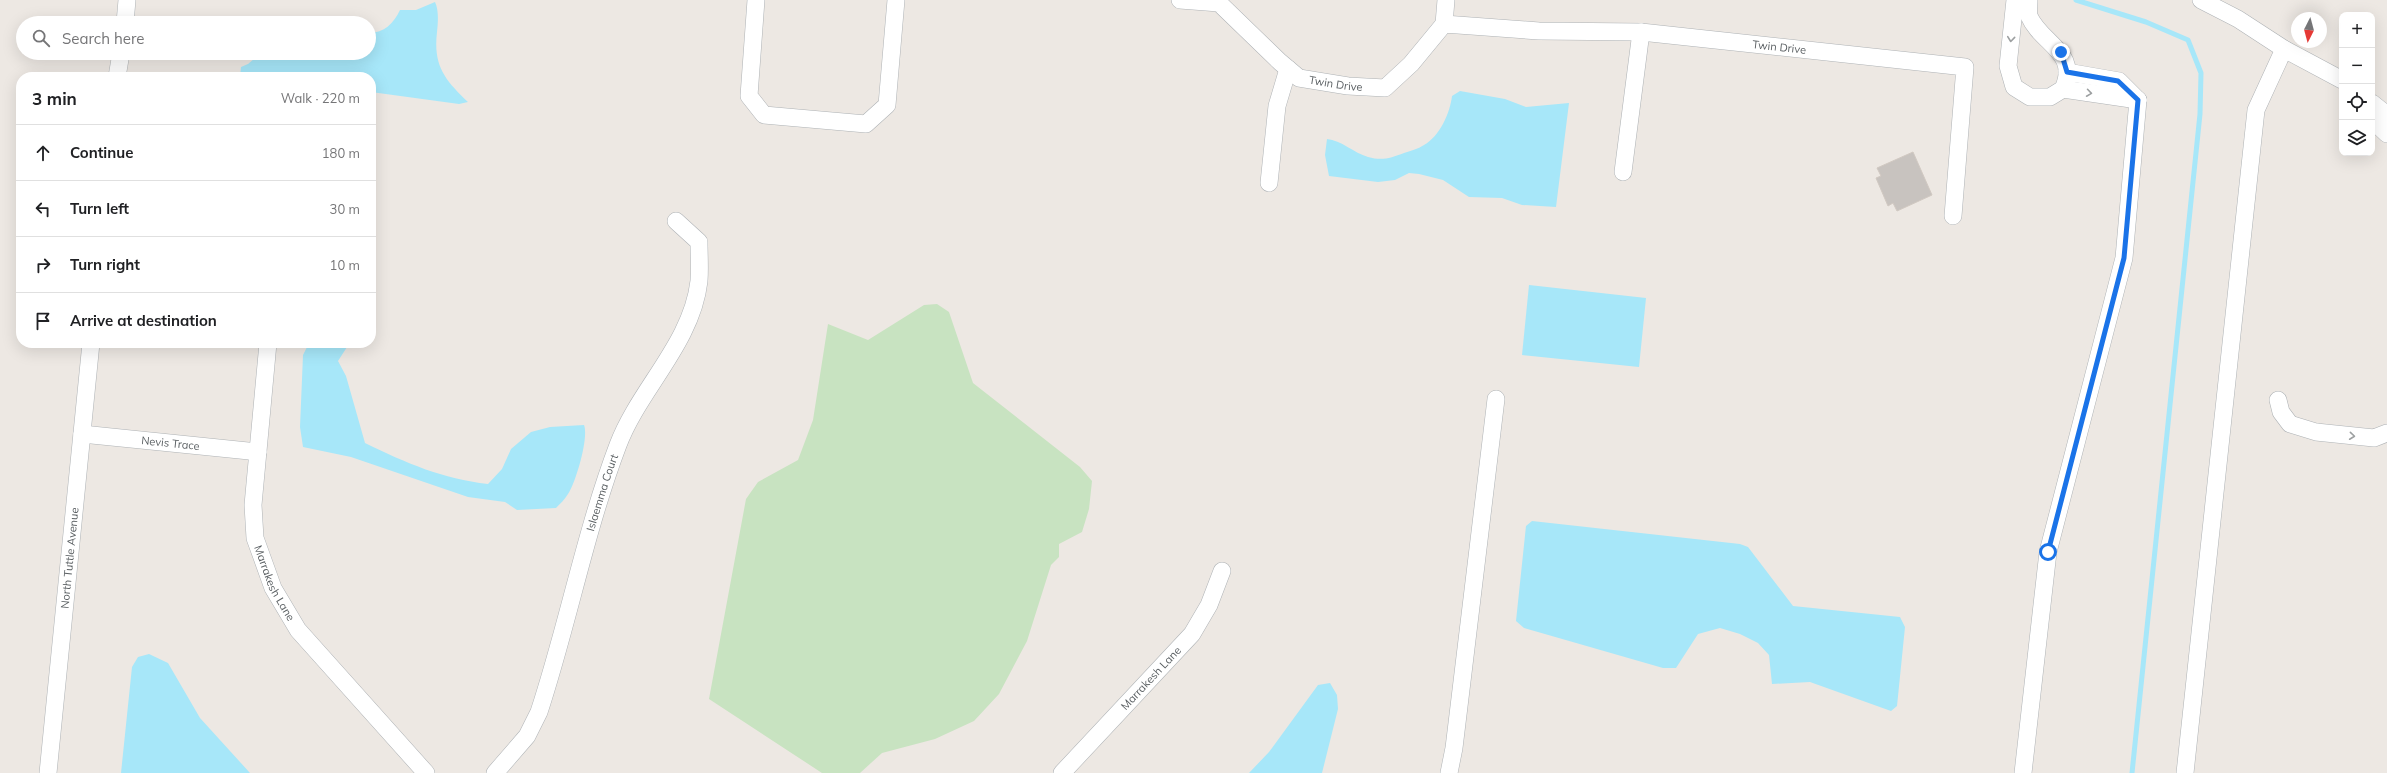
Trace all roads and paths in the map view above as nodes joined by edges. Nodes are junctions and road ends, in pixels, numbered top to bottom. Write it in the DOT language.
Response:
graph roads {
  1 [pos="128,0"];
  2 [pos="756,0"];
  3 [pos="896,0"];
  4 [pos="1180,0"];
  5 [pos="1446,0"];
  6 [pos="2015,0"];
  7 [pos="2029,0"];
  8 [pos="2201,0"];
  9 [pos="125,16"];
  10 [pos="1444,24"];
  11 [pos="1641,32"];
  12 [pos="2284,49"];
  13 [pos="119,60"];
  14 [pos="1288,69"];
  15 [pos="118,72"];
  16 [pos="2067,72"];
  17 [pos="2339,78"];
  18 [pos="2063,89"];
  19 [pos="2138,100"];
  20 [pos="2375,105"];
  21 [pos="2387,115"];
  22 [pos="2375,123"];
  23 [pos="2387,134"];
  24 [pos="1623,172"];
  25 [pos="1269,182"];
  26 [pos="1953,216"];
  27 [pos="676,221"];
  28 [pos="91,348"];
  29 [pos="268,348"];
  30 [pos="1496,399"];
  31 [pos="2278,400"];
  32 [pos="82,434"];
  33 [pos="2387,434"];
  34 [pos="258,452"];
  35 [pos="1222,571"];
  36 [pos="48,773"];
  37 [pos="426,773"];
  38 [pos="495,773"];
  39 [pos="1062,773"];
  40 [pos="1449,773"];
  41 [pos="2024,773"];
  42 [pos="2185,773"];
  1 -- 9 [label="street"];
  2 -- 3 [label="street"];
  4 -- 14 [label="street, Twin Drive"];
  5 -- 10 [label="street"];
  6 -- 18 [label="street, one-way"];
  7 -- 16 [label="street"];
  8 -- 12 [label="street"];
  10 -- 11 [label="street, Twin Drive"];
  10 -- 14 [label="street, Twin Drive"];
  11 -- 24 [label="street"];
  11 -- 26 [label="street, Twin Drive"];
  12 -- 17 [label="street"];
  12 -- 42 [label="street"];
  13 -- 15 [label="street"];
  14 -- 25 [label="street"];
  16 -- 18 [label="street"];
  16 -- 19 [label="street"];
  18 -- 19 [label="street, one-way"];
  19 -- 41 [label="street"];
  20 -- 21 [label="street"];
  22 -- 23 [label="street"];
  27 -- 38 [label="street, Islaemma Court"];
  28 -- 32 [label="street, North Tuttle Avenue"];
  29 -- 34 [label="street, Marrakesh Lane"];
  30 -- 40 [label="street"];
  31 -- 33 [label="street, one-way"];
  32 -- 34 [label="street, Nevis Trace"];
  32 -- 36 [label="street, North Tuttle Avenue"];
  34 -- 37 [label="street, Marrakesh Lane"];
  35 -- 39 [label="street, Marrakesh Lane"];
}
